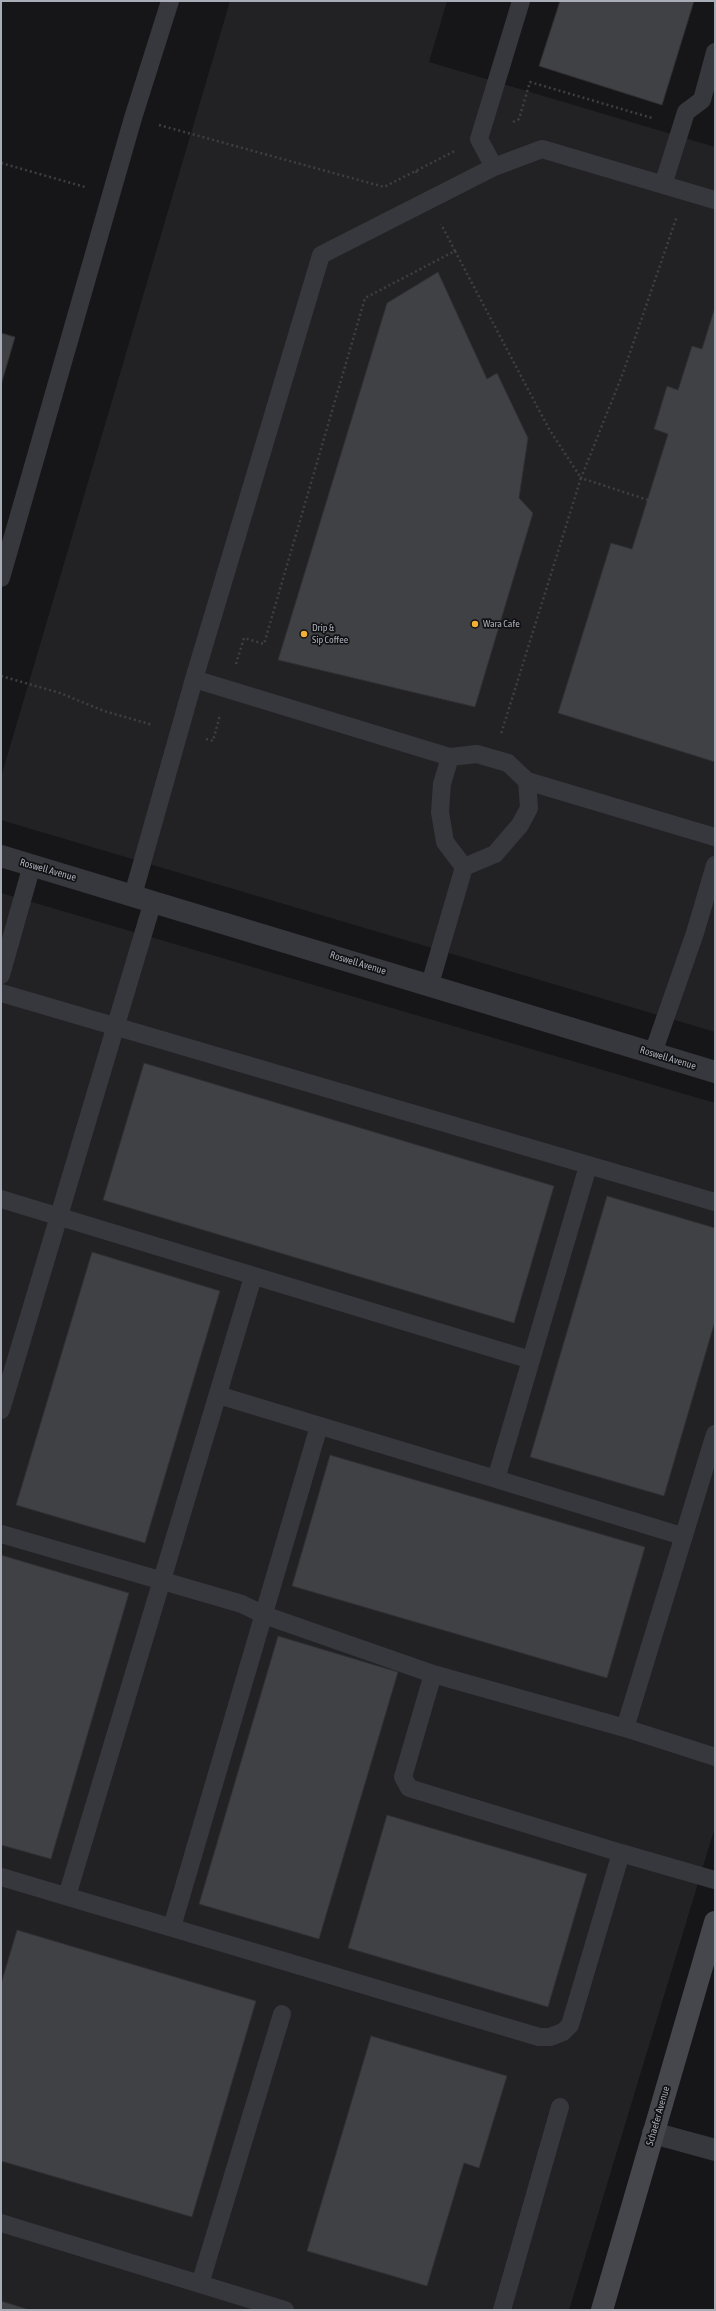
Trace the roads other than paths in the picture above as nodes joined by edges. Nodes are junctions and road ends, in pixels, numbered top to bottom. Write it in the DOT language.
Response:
graph roads {
  1 [pos="170,1"];
  2 [pos="520,7"];
  3 [pos="715,52"];
  4 [pos="708,102"];
  5 [pos="494,167"];
  6 [pos="662,185"];
  7 [pos="714,198"];
  8 [pos="1,578"];
  9 [pos="194,679"];
  10 [pos="450,757"];
  11 [pos="528,781"];
  12 [pos="715,837"];
  13 [pos="1,856"];
  14 [pos="32,865"];
  15 [pos="715,865"];
  16 [pos="464,867"];
  17 [pos="143,898"];
  18 [pos="1,976"];
  19 [pos="430,984"];
  20 [pos="1,993"];
  21 [pos="115,1027"];
  22 [pos="653,1053"];
  23 [pos="715,1072"];
  24 [pos="588,1166"];
  25 [pos="1,1199"];
  26 [pos="715,1202"];
  27 [pos="58,1215"];
  28 [pos="253,1277"];
  29 [pos="531,1360"];
  30 [pos="218,1395"];
  31 [pos="1,1410"];
  32 [pos="319,1426"];
  33 [pos="715,1434"];
  34 [pos="496,1479"];
  35 [pos="1,1534"];
  36 [pos="682,1536"];
  37 [pos="162,1579"];
  38 [pos="264,1615"];
  39 [pos="433,1674"];
  40 [pos="625,1728"];
  41 [pos="715,1757"];
  42 [pos="621,1853"];
  43 [pos="1,1877"];
  44 [pos="715,1880"];
  45 [pos="67,1896"];
  46 [pos="715,1922"];
  47 [pos="172,1928"];
  48 [pos="282,2014"];
  49 [pos="560,2107"];
  50 [pos="653,2133"];
  51 [pos="715,2150"];
  52 [pos="1,2223"];
  53 [pos="200,2284"];
  54 [pos="275,2309"];
  55 [pos="502,2310"];
  56 [pos="602,2310"];
  1 -- 8 [label="lane"];
  2 -- 5 [label="lane"];
  3 -- 4 [label="lane"];
  4 -- 6 [label="lane"];
  5 -- 6 [label="lane"];
  5 -- 9 [label="lane"];
  6 -- 7 [label="lane"];
  9 -- 10 [label="lane"];
  9 -- 17 [label="lane"];
  10 -- 11 [label="lane"];
  10 -- 16 [label="lane"];
  11 -- 12 [label="lane"];
  11 -- 16 [label="lane"];
  13 -- 14 [label="street, Roswell Avenue"];
  14 -- 17 [label="street, Roswell Avenue"];
  14 -- 18 [label="lane"];
  15 -- 22 [label="lane"];
  16 -- 19 [label="lane"];
  17 -- 19 [label="street, Roswell Avenue"];
  17 -- 21 [label="lane"];
  19 -- 22 [label="street, Roswell Avenue"];
  20 -- 21 [label="lane"];
  21 -- 24 [label="lane"];
  21 -- 27 [label="lane"];
  22 -- 23 [label="street, Roswell Avenue"];
  24 -- 26 [label="lane"];
  24 -- 29 [label="lane"];
  25 -- 27 [label="lane"];
  27 -- 28 [label="lane"];
  27 -- 31 [label="lane"];
  28 -- 29 [label="lane"];
  28 -- 30 [label="lane"];
  29 -- 34 [label="lane"];
  30 -- 32 [label="lane"];
  30 -- 37 [label="lane"];
  32 -- 34 [label="lane"];
  32 -- 38 [label="lane"];
  33 -- 36 [label="lane"];
  34 -- 36 [label="lane"];
  35 -- 37 [label="lane"];
  36 -- 40 [label="lane"];
  37 -- 38 [label="lane"];
  37 -- 45 [label="lane"];
  38 -- 39 [label="lane"];
  38 -- 47 [label="lane"];
  39 -- 40 [label="lane"];
  39 -- 42 [label="lane"];
  40 -- 41 [label="lane"];
  42 -- 44 [label="lane"];
  42 -- 47 [label="lane"];
  43 -- 45 [label="lane"];
  45 -- 47 [label="lane"];
  46 -- 50 [label="main road, Schaefer Avenue"];
  48 -- 53 [label="lane"];
  49 -- 55 [label="lane"];
  50 -- 51 [label="street"];
  50 -- 56 [label="main road, Schaefer Avenue"];
  52 -- 53 [label="lane"];
  53 -- 54 [label="lane"];
}
